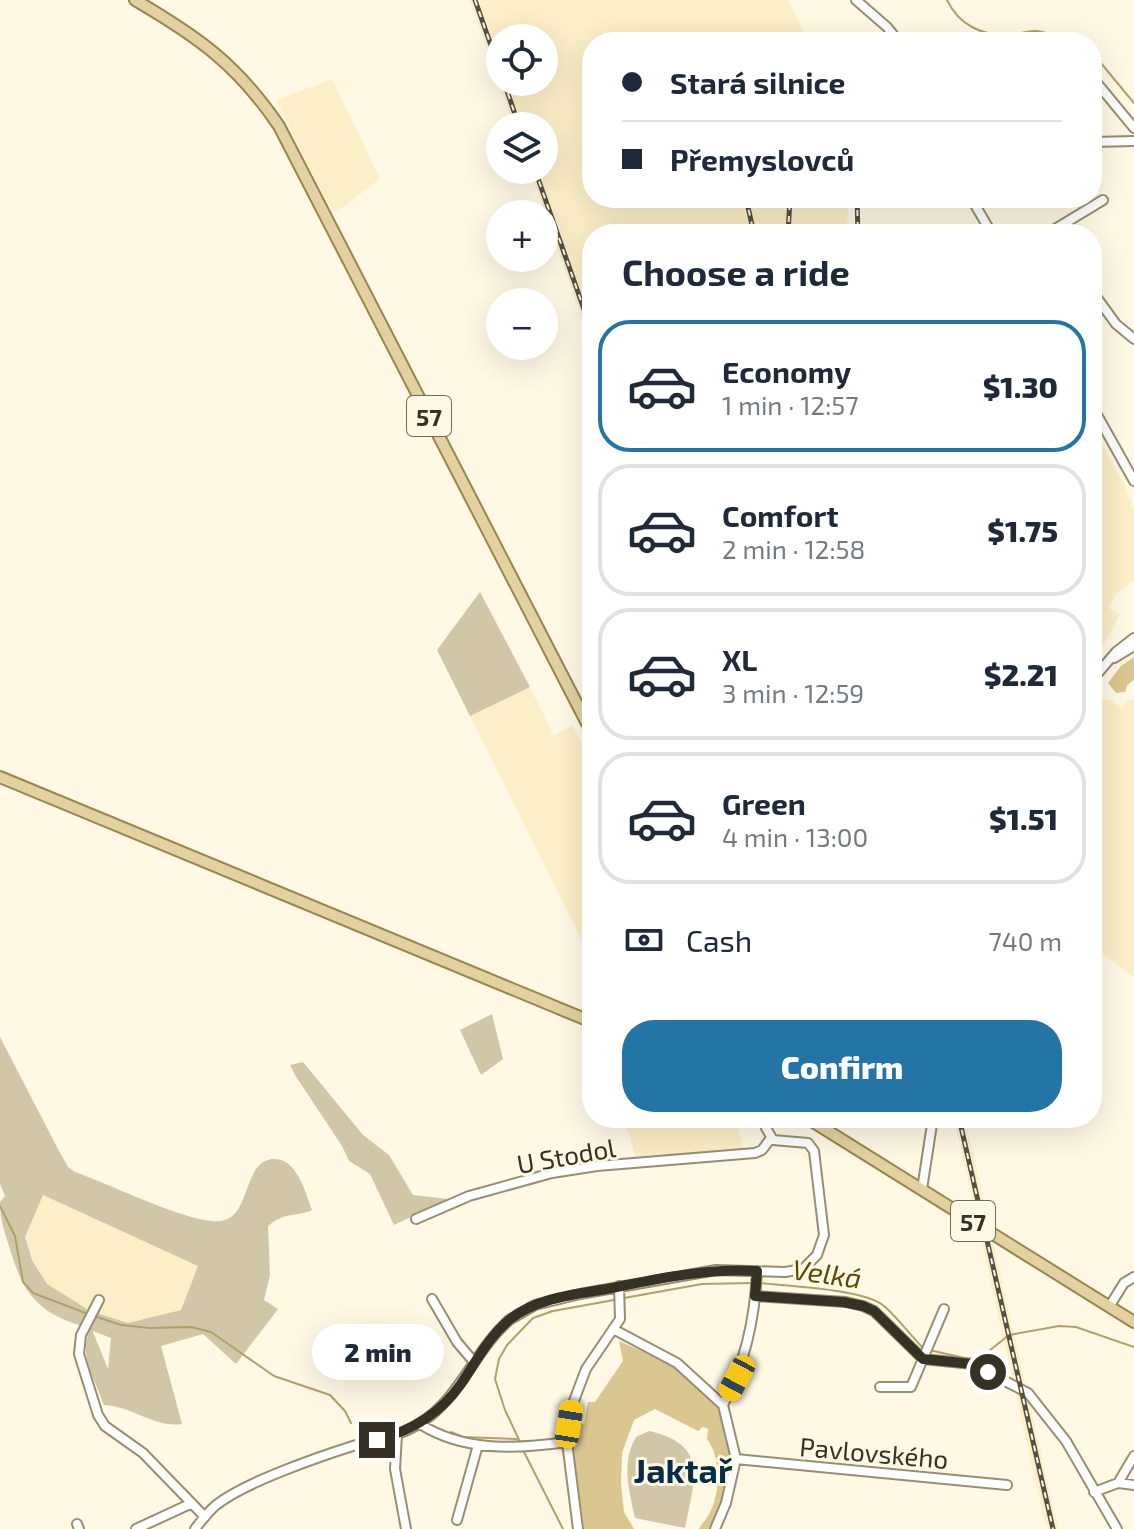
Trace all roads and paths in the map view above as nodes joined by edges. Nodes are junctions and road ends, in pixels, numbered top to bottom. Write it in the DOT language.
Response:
graph roads {
  1 [pos="135,0"];
  2 [pos="856,0"];
  3 [pos="891,32"];
  4 [pos="1102,89"];
  5 [pos="1134,128"];
  6 [pos="1134,141"];
  7 [pos="1102,142"];
  8 [pos="1090,208"];
  9 [pos="1063,224"];
  10 [pos="1102,305"];
  11 [pos="1134,339"];
  12 [pos="1102,424"];
  13 [pos="1134,481"];
  14 [pos="1134,638"];
  15 [pos="1134,646"];
  16 [pos="1113,658"];
  17 [pos="1102,670"];
  18 [pos="582,714"];
  19 [pos="0,777"];
  20 [pos="582,1018"];
  21 [pos="766,1128"];
  22 [pos="823,1128"];
  23 [pos="931,1128"];
  24 [pos="771,1138"];
  25 [pos="922,1189"];
  26 [pos="416,1219"];
  27 [pos="757,1274"];
  28 [pos="1134,1277"];
  29 [pos="620,1290"];
  30 [pos="756,1293"];
  31 [pos="432,1299"];
  32 [pos="99,1300"];
  33 [pos="1109,1307"];
  34 [pos="944,1309"];
  35 [pos="1134,1322"];
  36 [pos="613,1329"];
  37 [pos="925,1354"];
  38 [pos="474,1362"];
  39 [pos="880,1387"];
  40 [pos="723,1405"];
  41 [pos="420,1424"];
  42 [pos="397,1435"];
  43 [pos="567,1442"];
  44 [pos="478,1445"];
  45 [pos="1134,1456"];
  46 [pos="736,1459"];
  47 [pos="1118,1483"];
  48 [pos="1007,1485"];
  49 [pos="1134,1485"];
  50 [pos="1094,1492"];
  51 [pos="190,1504"];
  52 [pos="205,1517"];
  53 [pos="457,1520"];
  54 [pos="136,1529"];
  55 [pos="195,1529"];
  56 [pos="406,1529"];
  57 [pos="578,1529"];
  58 [pos="715,1529"];
  59 [pos="1117,1529"];
  1 -- 18 [label="main road, 57"];
  2 -- 3 [label="street"];
  4 -- 5 [label="street"];
  6 -- 7 [label="street"];
  8 -- 9 [label="street"];
  10 -- 11 [label="street"];
  12 -- 13 [label="street"];
  14 -- 16 [label="street"];
  15 -- 16 [label="street"];
  16 -- 17 [label="street"];
  19 -- 20 [label="main road"];
  21 -- 24 [label="street"];
  22 -- 25 [label="main road, 57"];
  23 -- 25 [label="street"];
  24 -- 26 [label="street, U Stodol"];
  24 -- 27 [label="street"];
  25 -- 33 [label="main road, 57"];
  27 -- 29 [label="street"];
  27 -- 30 [label="street"];
  28 -- 33 [label="street"];
  29 -- 36 [label="street"];
  29 -- 38 [label="street"];
  30 -- 37 [label="street"];
  30 -- 40 [label="street"];
  31 -- 38 [label="street"];
  32 -- 51 [label="street"];
  33 -- 35 [label="main road, 57"];
  34 -- 37 [label="street"];
  36 -- 40 [label="street"];
  36 -- 43 [label="street"];
  37 -- 39 [label="street"];
  37 -- 50 [label="street"];
  38 -- 41 [label="street"];
  40 -- 46 [label="street"];
  41 -- 42 [label="street"];
  41 -- 44 [label="street"];
  42 -- 52 [label="street"];
  42 -- 56 [label="street"];
  43 -- 44 [label="street"];
  43 -- 57 [label="street"];
  44 -- 53 [label="street"];
  45 -- 47 [label="street"];
  46 -- 48 [label="street, Pavlovského"];
  46 -- 58 [label="street"];
  47 -- 49 [label="street"];
  47 -- 50 [label="street"];
  50 -- 59 [label="street"];
  51 -- 52 [label="street"];
  51 -- 54 [label="street"];
  52 -- 55 [label="street"];
}
